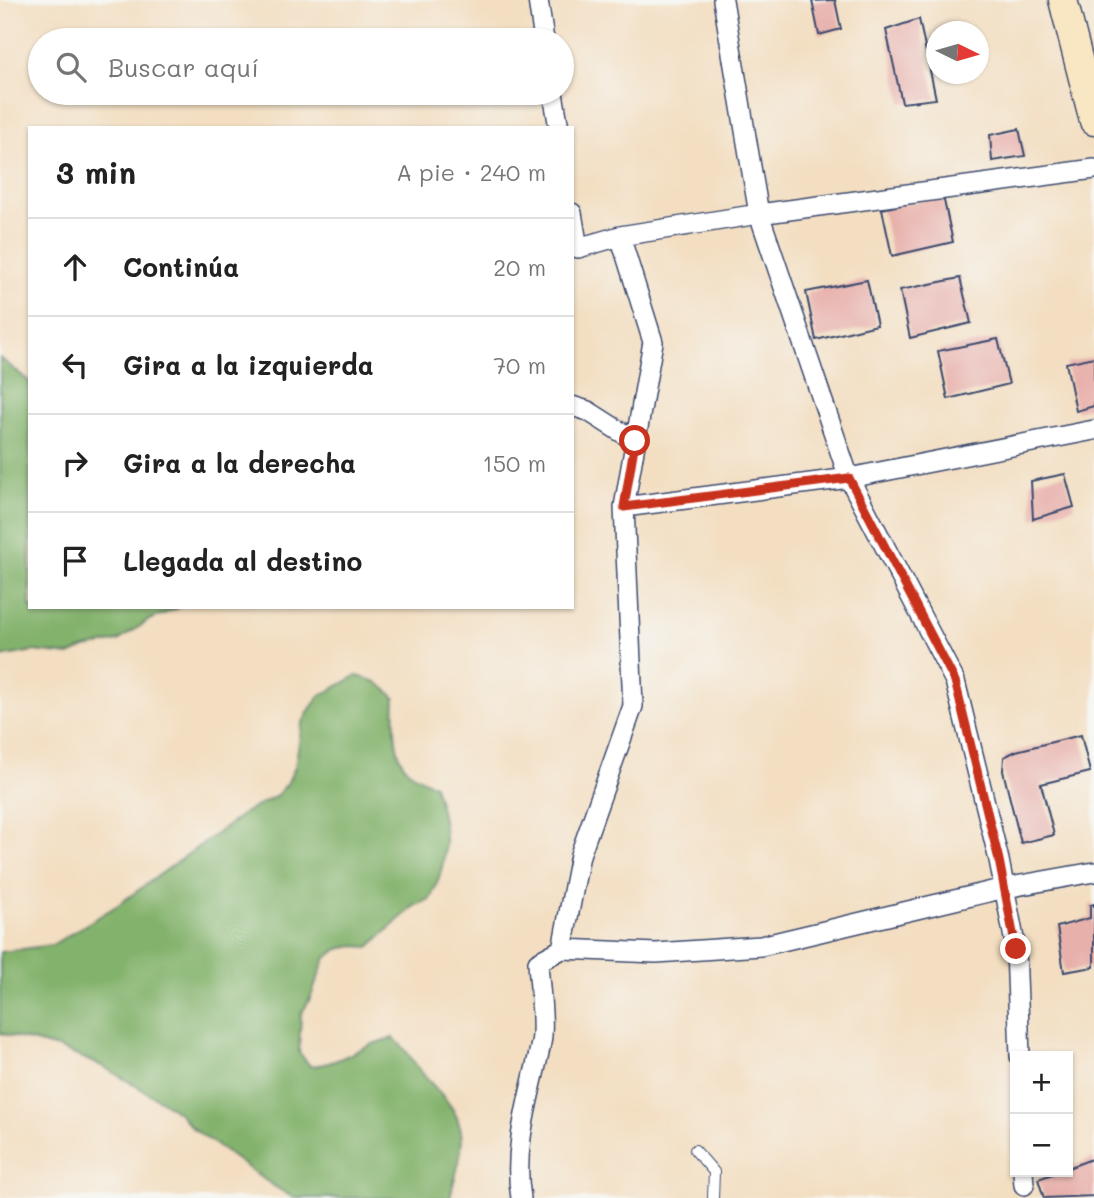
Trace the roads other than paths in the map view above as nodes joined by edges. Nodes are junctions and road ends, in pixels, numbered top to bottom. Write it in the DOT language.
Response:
graph roads {
  1 [pos="538,0"];
  2 [pos="723,0"];
  3 [pos="1063,0"];
  4 [pos="542,28"];
  5 [pos="555,105"];
  6 [pos="1094,121"];
  7 [pos="559,126"];
  8 [pos="1094,169"];
  9 [pos="759,214"];
  10 [pos="574,225"];
  11 [pos="620,236"];
  12 [pos="574,407"];
  13 [pos="1094,430"];
  14 [pos="635,441"];
  15 [pos="849,478"];
  16 [pos="624,507"];
  17 [pos="1094,872"];
  18 [pos="1004,888"];
  19 [pos="562,949"];
  20 [pos="1020,1051"];
  21 [pos="695,1150"];
  22 [pos="521,1198"];
  23 [pos="713,1198"];
  1 -- 4 [label="street"];
  2 -- 9 [label="street"];
  3 -- 6 [label="main road"];
  5 -- 7 [label="street"];
  8 -- 9 [label="street"];
  9 -- 11 [label="street"];
  9 -- 15 [label="street"];
  10 -- 11 [label="street"];
  11 -- 14 [label="street"];
  12 -- 14 [label="street"];
  13 -- 15 [label="street"];
  14 -- 16 [label="street"];
  15 -- 16 [label="street"];
  15 -- 18 [label="street"];
  16 -- 19 [label="street"];
  17 -- 18 [label="street"];
  18 -- 19 [label="street"];
  18 -- 20 [label="street"];
  19 -- 22 [label="street"];
  21 -- 23 [label="lane"];
}
